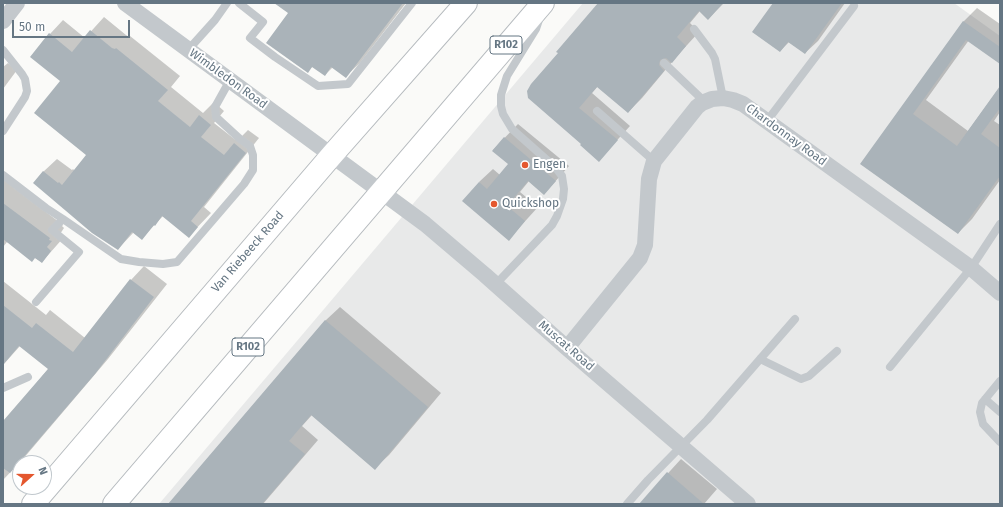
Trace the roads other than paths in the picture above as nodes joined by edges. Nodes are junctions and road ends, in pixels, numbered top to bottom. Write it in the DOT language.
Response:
graph roads {
  1 [pos="17,3"];
  2 [pos="125,3"];
  3 [pos="227,3"];
  4 [pos="239,3"];
  5 [pos="412,3"];
  6 [pos="466,3"];
  7 [pos="543,3"];
  8 [pos="854,6"];
  9 [pos="3,20"];
  10 [pos="694,29"];
  11 [pos="3,50"];
  12 [pos="188,50"];
  13 [pos="664,63"];
  14 [pos="230,80"];
  15 [pos="723,98"];
  16 [pos="705,102"];
  17 [pos="597,111"];
  18 [pos="767,120"];
  19 [pos="3,131"];
  20 [pos="332,155"];
  21 [pos="654,161"];
  22 [pos="3,175"];
  23 [pos="382,191"];
  24 [pos="63,219"];
  25 [pos="1000,224"];
  26 [pos="997,235"];
  27 [pos="971,268"];
  28 [pos="496,284"];
  29 [pos="1000,293"];
  30 [pos="36,302"];
  31 [pos="795,319"];
  32 [pos="567,348"];
  33 [pos="837,351"];
  34 [pos="760,359"];
  35 [pos="890,367"];
  36 [pos="28,376"];
  37 [pos="1000,381"];
  38 [pos="3,388"];
  39 [pos="985,399"];
  40 [pos="1000,412"];
  41 [pos="1000,442"];
  42 [pos="682,446"];
  43 [pos="740,500"];
  44 [pos="33,504"];
  45 [pos="114,504"];
  46 [pos="627,504"];
  1 -- 9 [label="street"];
  2 -- 12 [label="street, Wimbledon Road"];
  3 -- 12 [label="lane"];
  4 -- 5 [label="lane"];
  6 -- 20 [label="main road, Van Riebeeck Road"];
  7 -- 23 [label="main road, R102"];
  7 -- 28 [label="lane"];
  8 -- 18 [label="lane"];
  10 -- 15 [label="lane"];
  11 -- 19 [label="lane"];
  12 -- 14 [label="street, Wimbledon Road"];
  13 -- 16 [label="lane"];
  14 -- 20 [label="street, Wimbledon Road"];
  14 -- 24 [label="lane"];
  15 -- 16 [label="street, Chardonnay Road"];
  15 -- 18 [label="street, Chardonnay Road"];
  16 -- 21 [label="street, Chardonnay Road"];
  17 -- 21 [label="lane"];
  18 -- 27 [label="street, Chardonnay Road"];
  20 -- 23 [label="street, Wimbledon Road"];
  20 -- 44 [label="main road, Van Riebeeck Road"];
  21 -- 32 [label="street, Chardonnay Road"];
  22 -- 24 [label="lane"];
  23 -- 28 [label="street, Muscat Road"];
  23 -- 45 [label="main road, R102"];
  24 -- 30 [label="lane"];
  25 -- 26 [label="lane"];
  26 -- 27 [label="lane"];
  27 -- 29 [label="street, Chardonnay Road"];
  27 -- 35 [label="lane"];
  28 -- 32 [label="street, Muscat Road"];
  31 -- 34 [label="lane"];
  32 -- 42 [label="street, Muscat Road"];
  33 -- 34 [label="lane"];
  34 -- 42 [label="lane"];
  36 -- 38 [label="lane"];
  37 -- 39 [label="lane"];
  39 -- 40 [label="lane"];
  39 -- 41 [label="lane"];
  42 -- 43 [label="street, Muscat Road"];
  42 -- 46 [label="lane"];
}
